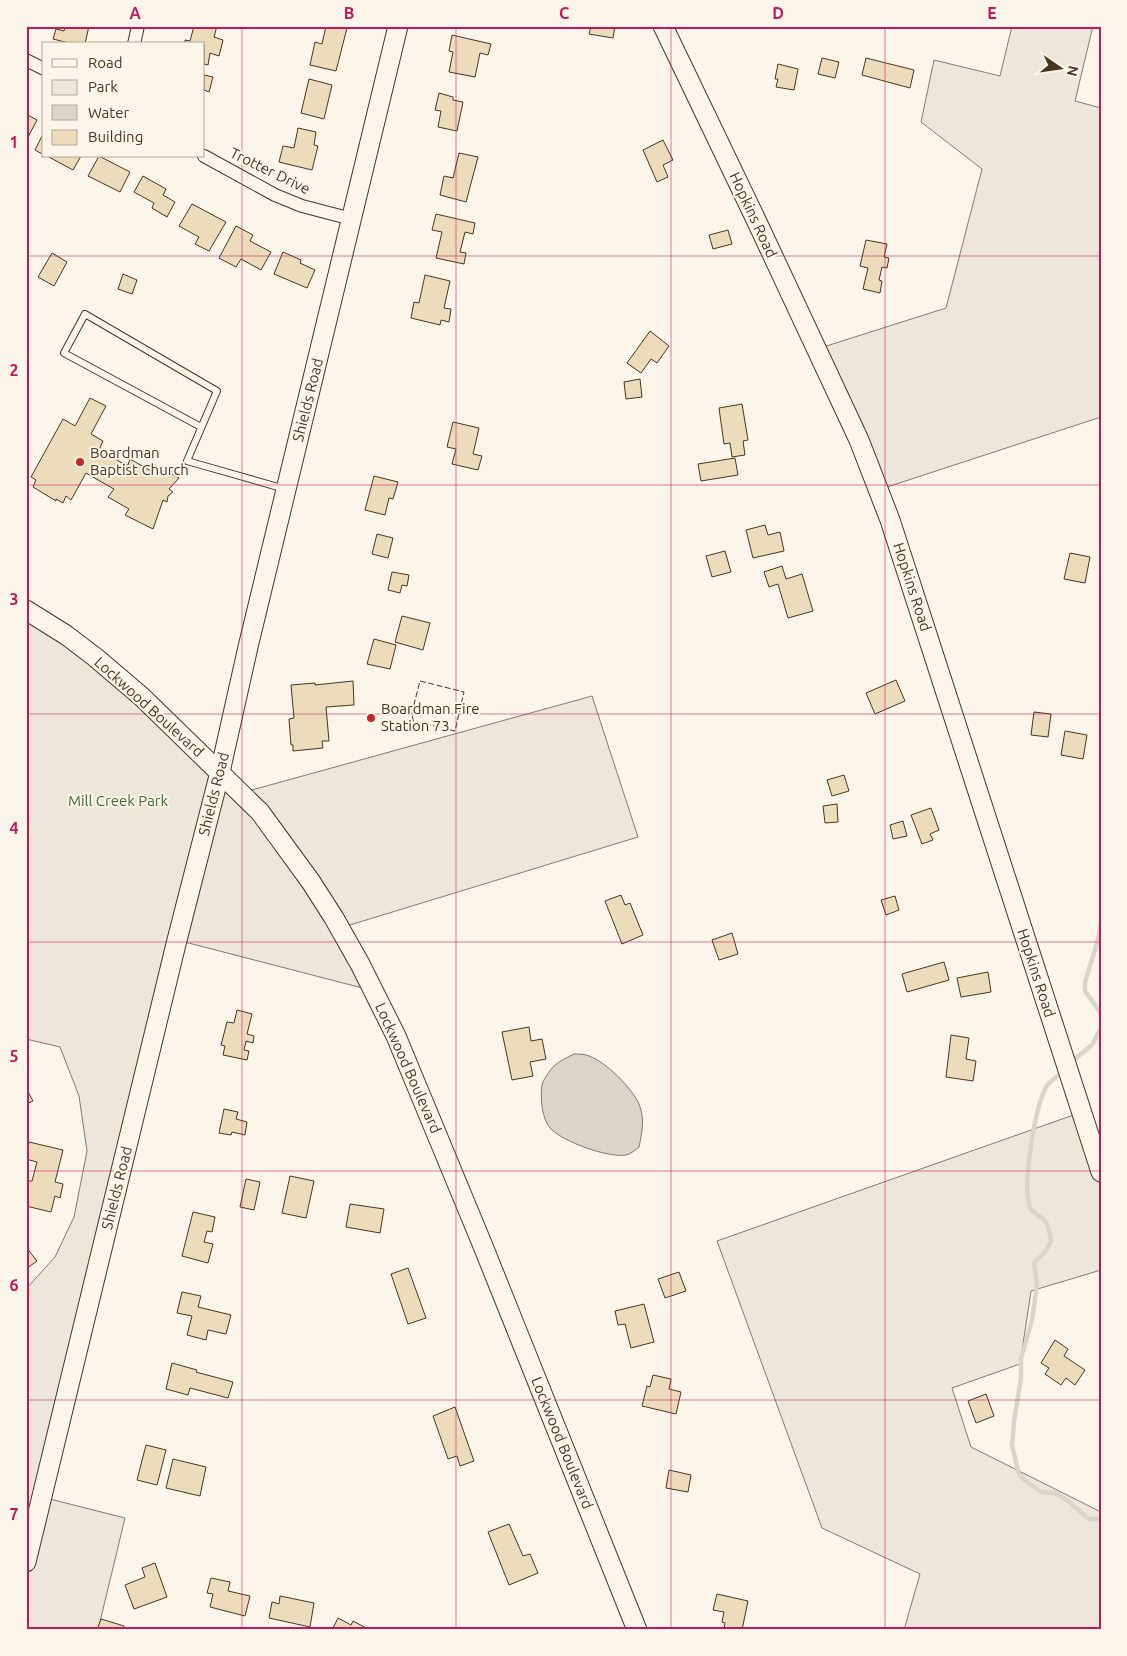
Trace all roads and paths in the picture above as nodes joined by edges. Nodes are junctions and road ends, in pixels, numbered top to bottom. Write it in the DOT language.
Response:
graph roads {
  1 [pos="138,26"];
  2 [pos="398,26"];
  3 [pos="663,26"];
  4 [pos="134,42"];
  5 [pos="26,60"];
  6 [pos="42,69"];
  7 [pos="205,157"];
  8 [pos="352,219"];
  9 [pos="201,427"];
  10 [pos="286,490"];
  11 [pos="26,610"];
  12 [pos="220,772"];
  13 [pos="1101,1172"];
  14 [pos="26,1562"];
  15 [pos="637,1630"];
  1 -- 4 [label="street"];
  2 -- 8 [label="main road, Shields Road"];
  3 -- 13 [label="main road, Hopkins Road"];
  5 -- 6 [label="street"];
  7 -- 8 [label="street, Trotter Drive"];
  8 -- 10 [label="main road, Shields Road"];
  9 -- 9 [label="lane"];
  9 -- 10 [label="lane"];
  10 -- 12 [label="main road, Shields Road"];
  11 -- 12 [label="main road, Lockwood Boulevard"];
  12 -- 14 [label="main road, Shields Road"];
  12 -- 15 [label="main road, Lockwood Boulevard"];
}
